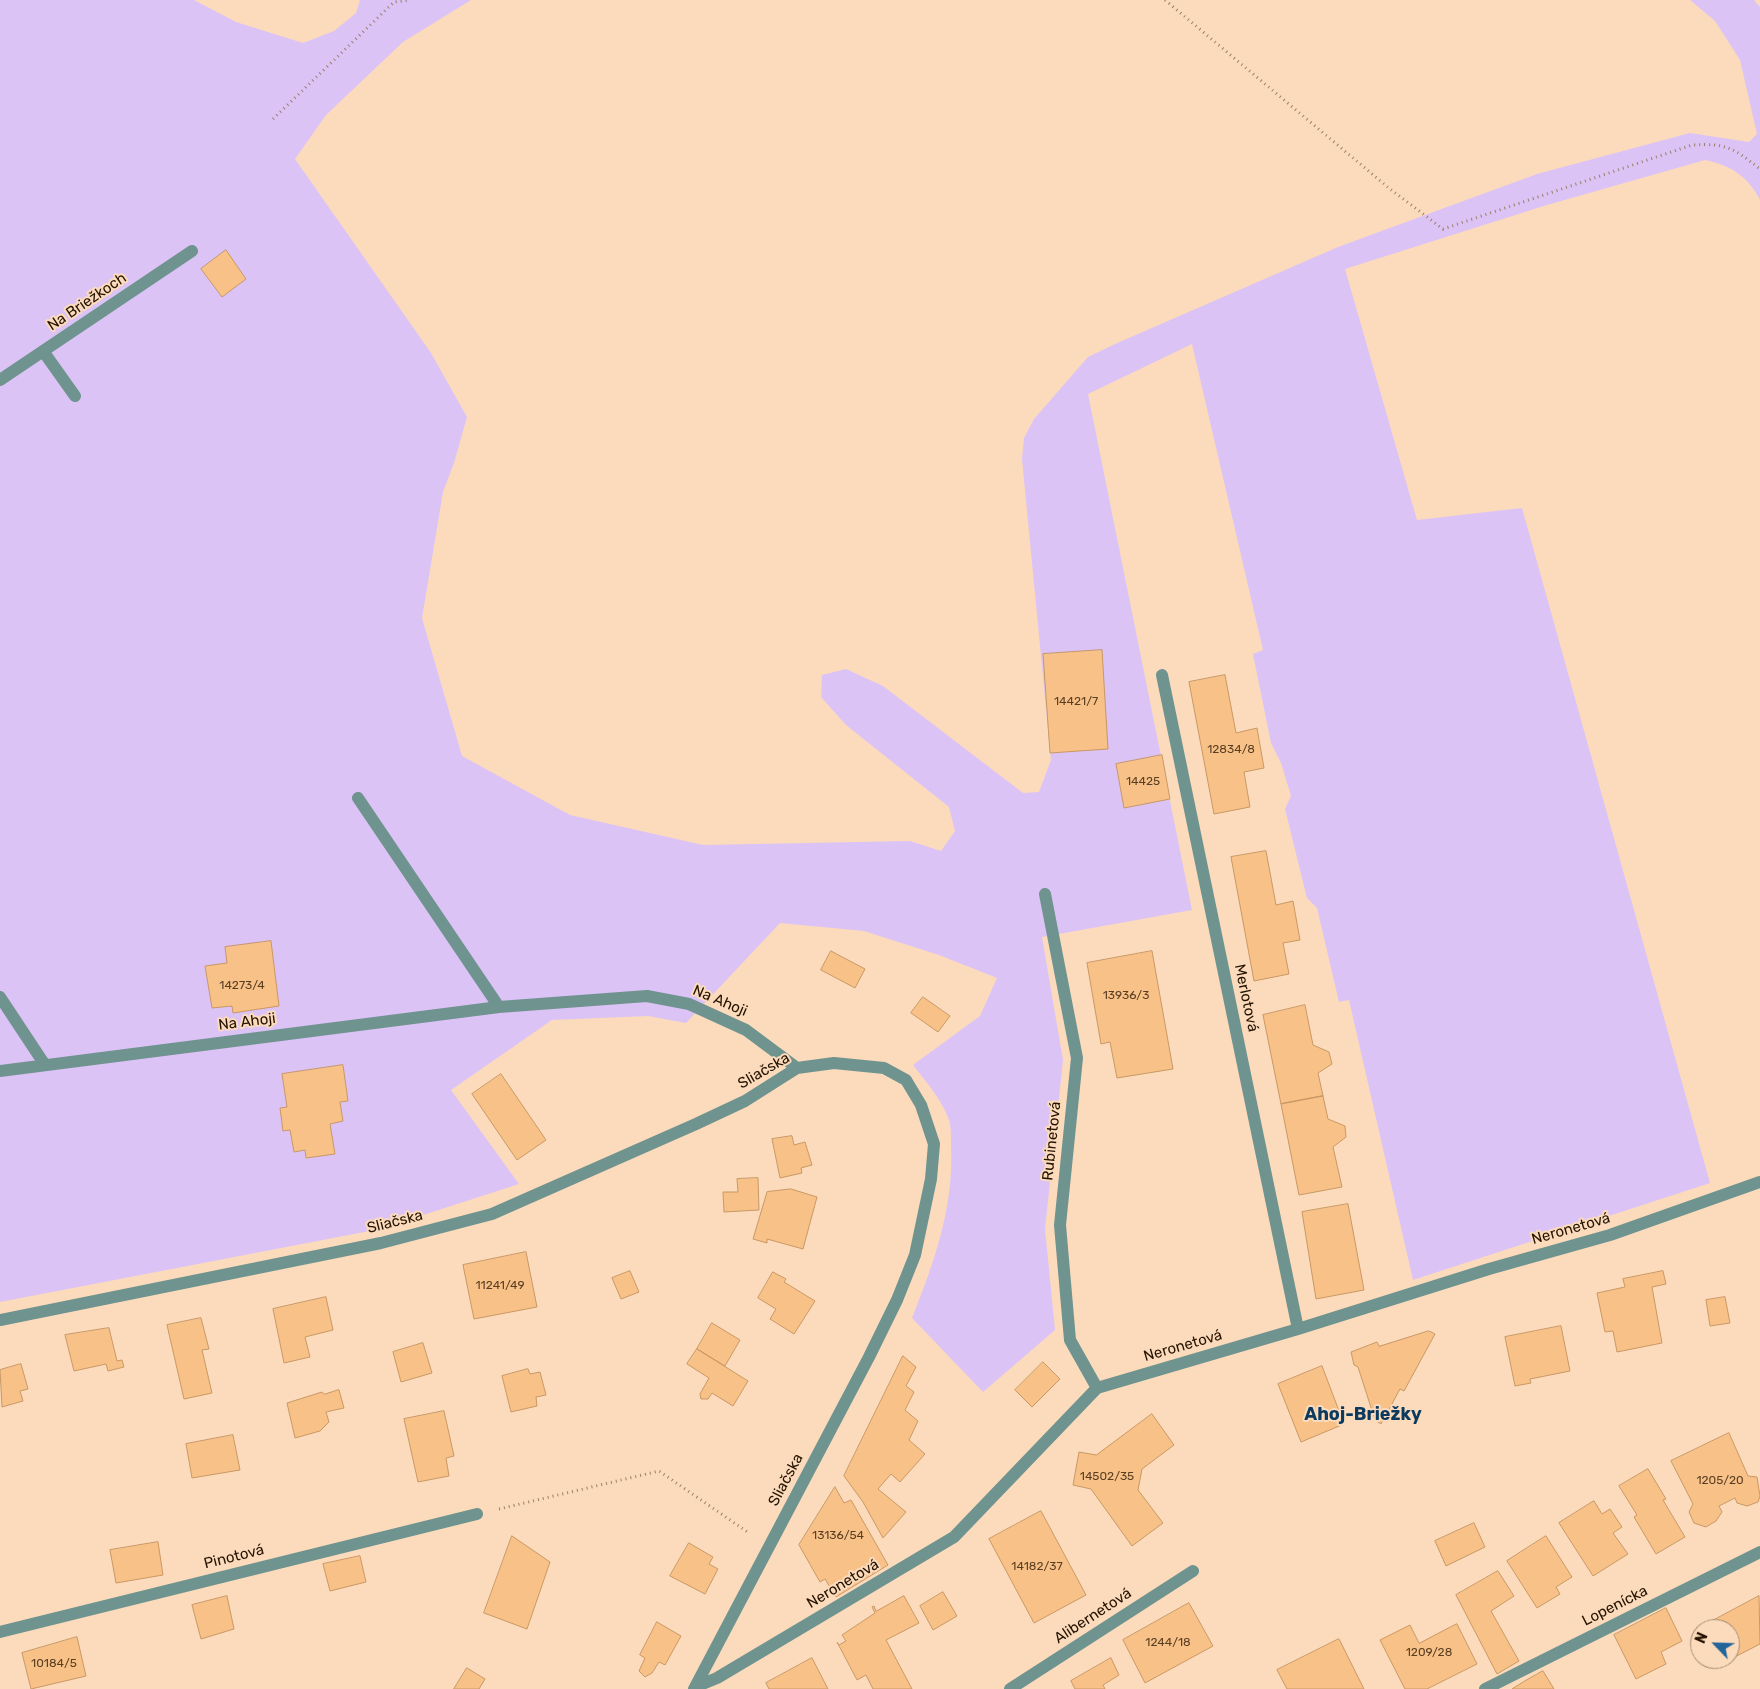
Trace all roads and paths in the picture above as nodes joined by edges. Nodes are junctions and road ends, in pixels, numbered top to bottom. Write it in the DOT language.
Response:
graph roads {
  1 [pos="410,0"];
  2 [pos="1165,0"];
  3 [pos="273,120"];
  4 [pos="1760,169"];
  5 [pos="192,251"];
  6 [pos="43,351"];
  7 [pos="0,380"];
  8 [pos="75,396"];
  9 [pos="1162,675"];
  10 [pos="358,798"];
  11 [pos="1045,894"];
  12 [pos="0,997"];
  13 [pos="498,1007"];
  14 [pos="45,1065"];
  15 [pos="797,1068"];
  16 [pos="0,1071"];
  17 [pos="1760,1182"];
  18 [pos="0,1320"];
  19 [pos="1298,1329"];
  20 [pos="1097,1388"];
  21 [pos="477,1514"];
  22 [pos="770,1547"];
  23 [pos="1760,1552"];
  24 [pos="1193,1570"];
  25 [pos="0,1632"];
  26 [pos="695,1688"];
  27 [pos="1010,1689"];
  28 [pos="1485,1689"];
  1 -- 3 [label="path"];
  2 -- 4 [label="path"];
  5 -- 6 [label="street, Na Briežkoch"];
  6 -- 7 [label="street, Na Briežkoch"];
  6 -- 8 [label="street"];
  9 -- 19 [label="street, Merlotová"];
  10 -- 13 [label="street"];
  11 -- 20 [label="street, Rubinetová"];
  12 -- 14 [label="street"];
  13 -- 14 [label="street, Na Ahoji"];
  13 -- 15 [label="street, Na Ahoji"];
  14 -- 16 [label="street, Na Ahoji"];
  15 -- 18 [label="street, Sliačska"];
  15 -- 22 [label="street, Sliačska"];
  17 -- 19 [label="street, Neronetová"];
  19 -- 20 [label="street, Neronetová"];
  20 -- 26 [label="street, Neronetová"];
  21 -- 22 [label="path"];
  21 -- 25 [label="street, Pinotová"];
  22 -- 26 [label="street, Sliačska"];
  23 -- 28 [label="street, Lopenícka"];
  24 -- 27 [label="street, Alibernetová"];
}
